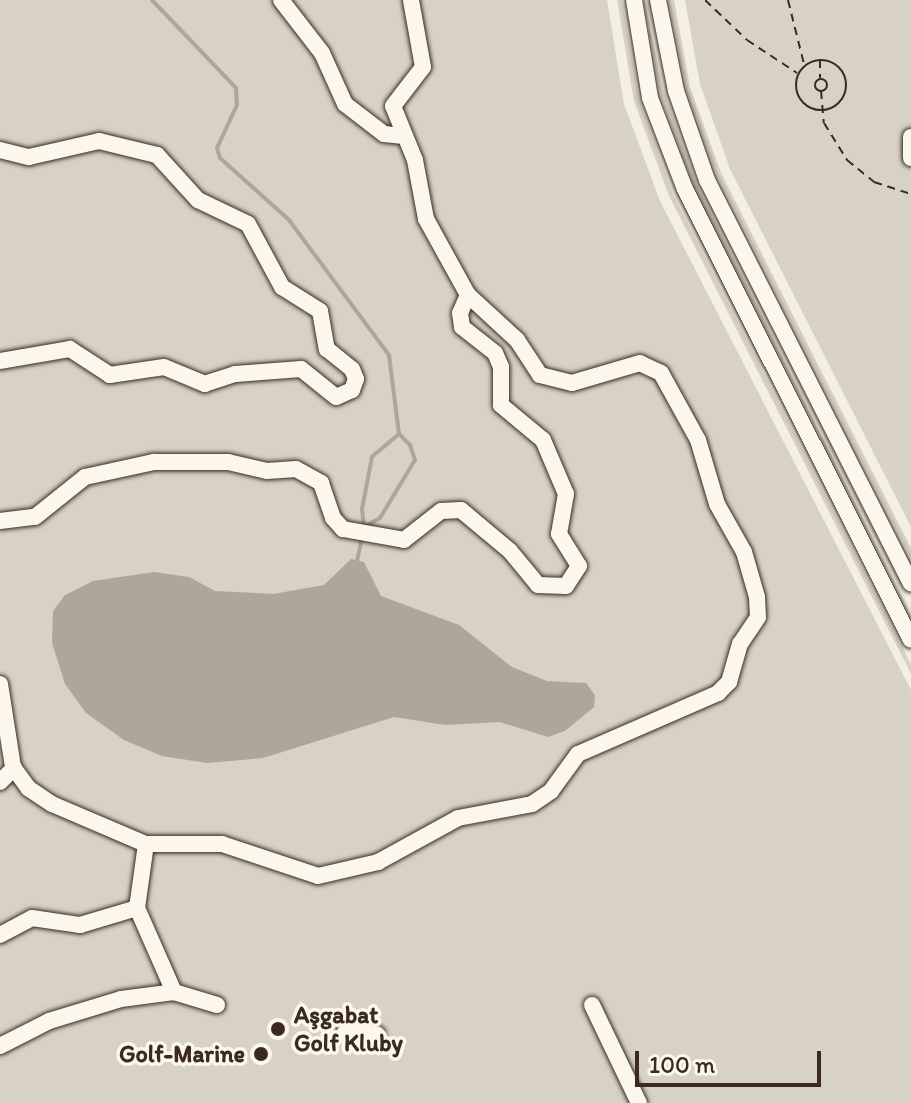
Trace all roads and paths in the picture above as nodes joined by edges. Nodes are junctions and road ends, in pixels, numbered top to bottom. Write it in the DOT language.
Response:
graph roads {
  1 [pos="281,0"];
  2 [pos="411,0"];
  3 [pos="634,0"];
  4 [pos="658,0"];
  5 [pos="705,0"];
  6 [pos="788,0"];
  7 [pos="820,59"];
  8 [pos="804,65"];
  9 [pos="798,73"];
  10 [pos="820,79"];
  11 [pos="821,91"];
  12 [pos="822,110"];
  13 [pos="404,136"];
  14 [pos="911,137"];
  15 [pos="0,150"];
  16 [pos="911,158"];
  17 [pos="911,194"];
  18 [pos="468,295"];
  19 [pos="0,361"];
  20 [pos="0,521"];
  21 [pos="911,583"];
  22 [pos="911,640"];
  23 [pos="0,684"];
  24 [pos="14,768"];
  25 [pos="0,782"];
  26 [pos="146,844"];
  27 [pos="137,908"];
  28 [pos="0,935"];
  29 [pos="174,992"];
  30 [pos="217,1005"];
  31 [pos="592,1005"];
  32 [pos="345,1032"];
  33 [pos="377,1034"];
  34 [pos="0,1046"];
  35 [pos="639,1103"];
  1 -- 13 [label="street"];
  2 -- 13 [label="street"];
  3 -- 22 [label="street"];
  4 -- 21 [label="street"];
  5 -- 9 [label="path"];
  6 -- 8 [label="path"];
  7 -- 8 [label="path"];
  7 -- 10 [label="path"];
  7 -- 12 [label="path"];
  8 -- 9 [label="path"];
  9 -- 12 [label="path"];
  10 -- 11 [label="path"];
  10 -- 11 [label="path"];
  11 -- 12 [label="path"];
  12 -- 17 [label="path"];
  13 -- 18 [label="street"];
  14 -- 16 [label="street"];
  15 -- 19 [label="street"];
  18 -- 20 [label="street"];
  18 -- 26 [label="street"];
  23 -- 24 [label="street"];
  24 -- 25 [label="street"];
  24 -- 26 [label="street"];
  26 -- 27 [label="street"];
  27 -- 28 [label="street"];
  27 -- 29 [label="street"];
  29 -- 30 [label="street"];
  29 -- 34 [label="street"];
  31 -- 35 [label="street"];
  32 -- 33 [label="street"];
}
